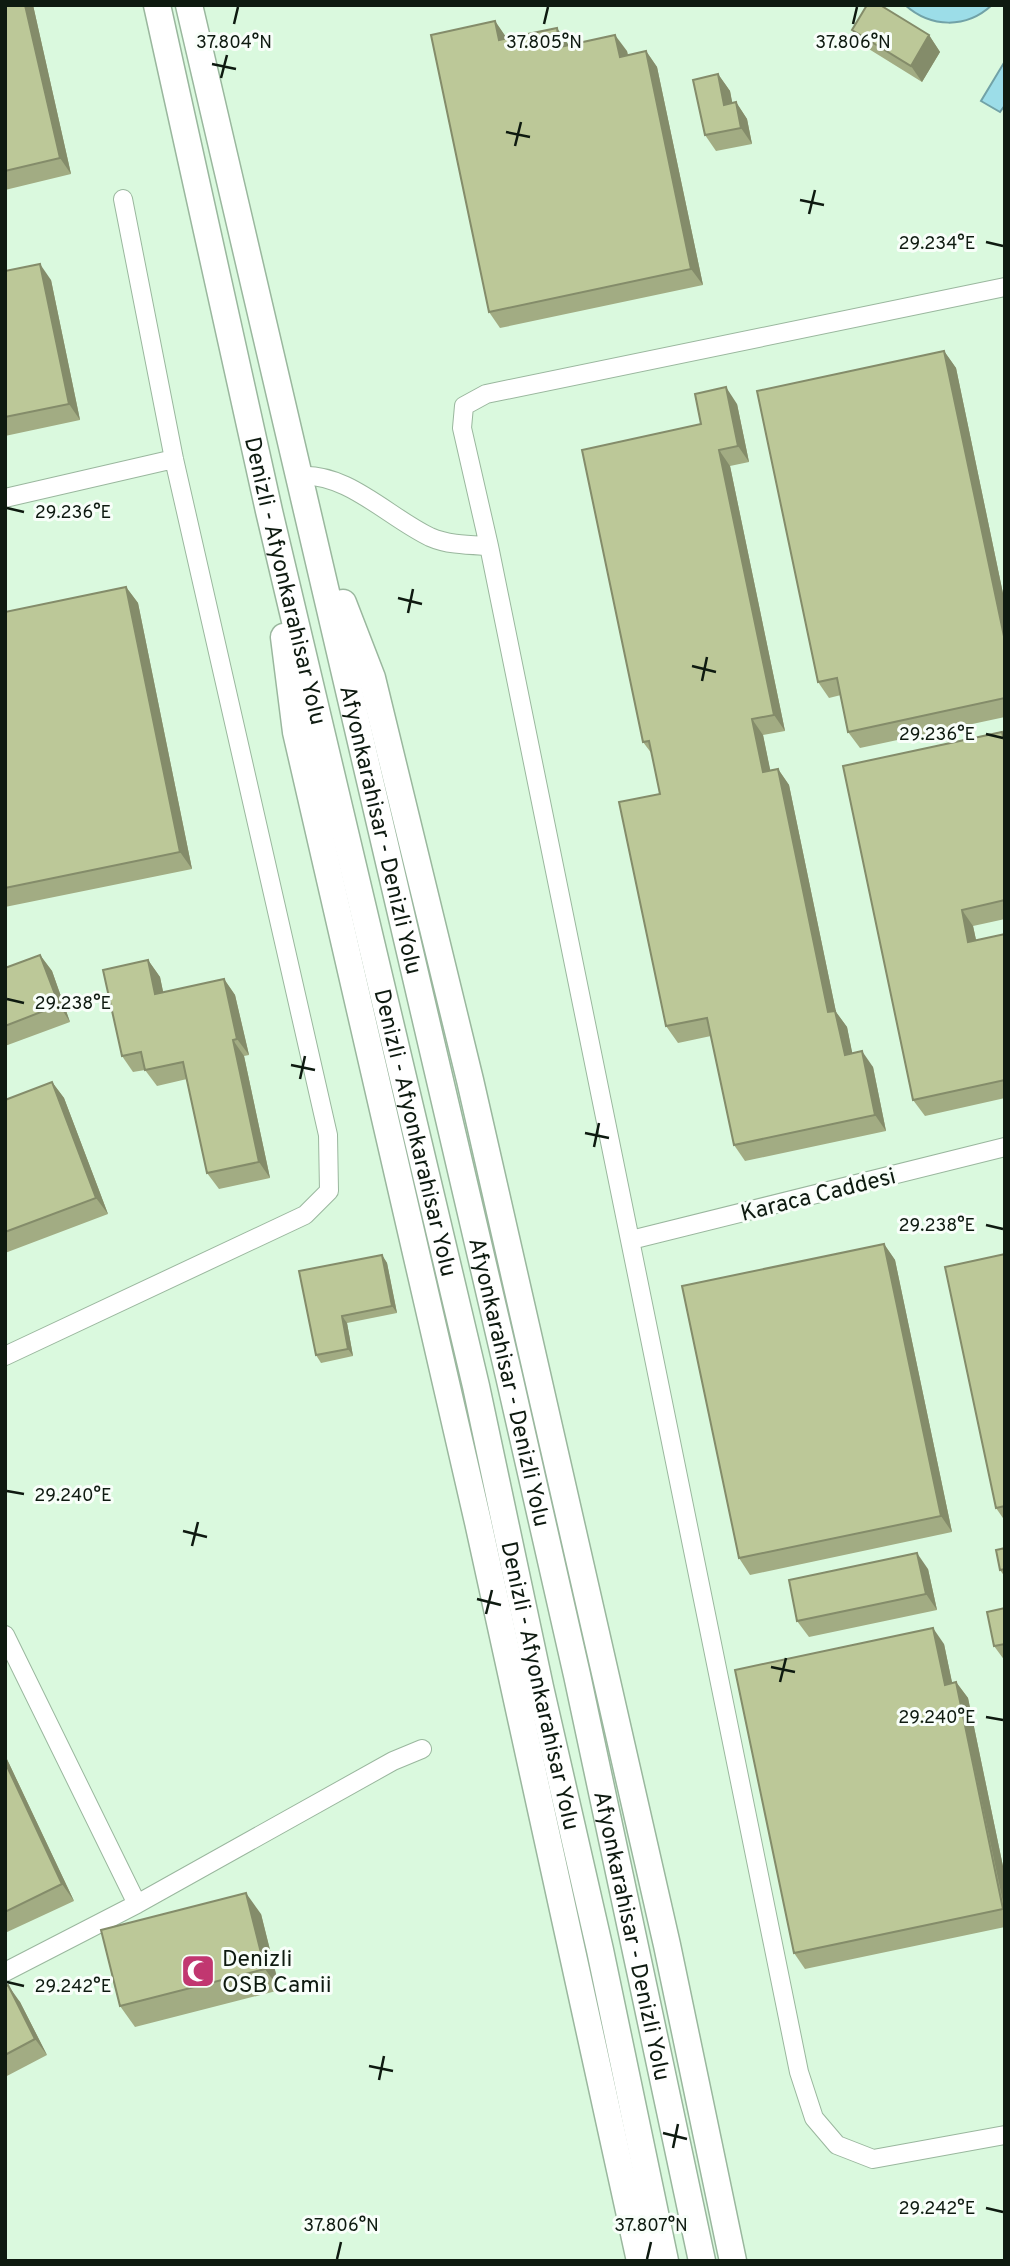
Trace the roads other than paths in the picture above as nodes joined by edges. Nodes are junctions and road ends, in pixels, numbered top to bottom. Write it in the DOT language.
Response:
graph roads {
  1 [pos="157,5"];
  2 [pos="189,5"];
  3 [pos="124,199"];
  4 [pos="1005,287"];
  5 [pos="174,459"];
  6 [pos="299,476"];
  7 [pos="5,498"];
  8 [pos="306,506"];
  9 [pos="269,510"];
  10 [pos="489,546"];
  11 [pos="1005,1147"];
  12 [pos="631,1240"];
  13 [pos="5,1356"];
  14 [pos="5,1635"];
  15 [pos="422,1749"];
  16 [pos="137,1904"];
  17 [pos="5,1972"];
  18 [pos="1005,2135"];
  19 [pos="640,2261"];
  20 [pos="665,2261"];
  21 [pos="702,2261"];
  22 [pos="733,2261"];
  1 -- 9 [label="highway, Denizli - Afyonkarahisar Yolu"];
  2 -- 6 [label="highway, Denizli - Afyonkarahisar Yolu"];
  3 -- 5 [label="street"];
  4 -- 10 [label="street"];
  5 -- 7 [label="street"];
  5 -- 13 [label="street"];
  6 -- 8 [label="highway, Denizli - Afyonkarahisar Yolu"];
  6 -- 10 [label="street"];
  8 -- 21 [label="highway, Afyonkarahisar - Denizli Yolu"];
  8 -- 22 [label="highway"];
  9 -- 19 [label="highway"];
  9 -- 20 [label="highway, Denizli - Afyonkarahisar Yolu"];
  10 -- 12 [label="street"];
  11 -- 12 [label="street, Karaca Caddesi"];
  12 -- 18 [label="street"];
  14 -- 16 [label="street"];
  15 -- 16 [label="street"];
  16 -- 17 [label="street"];
}
